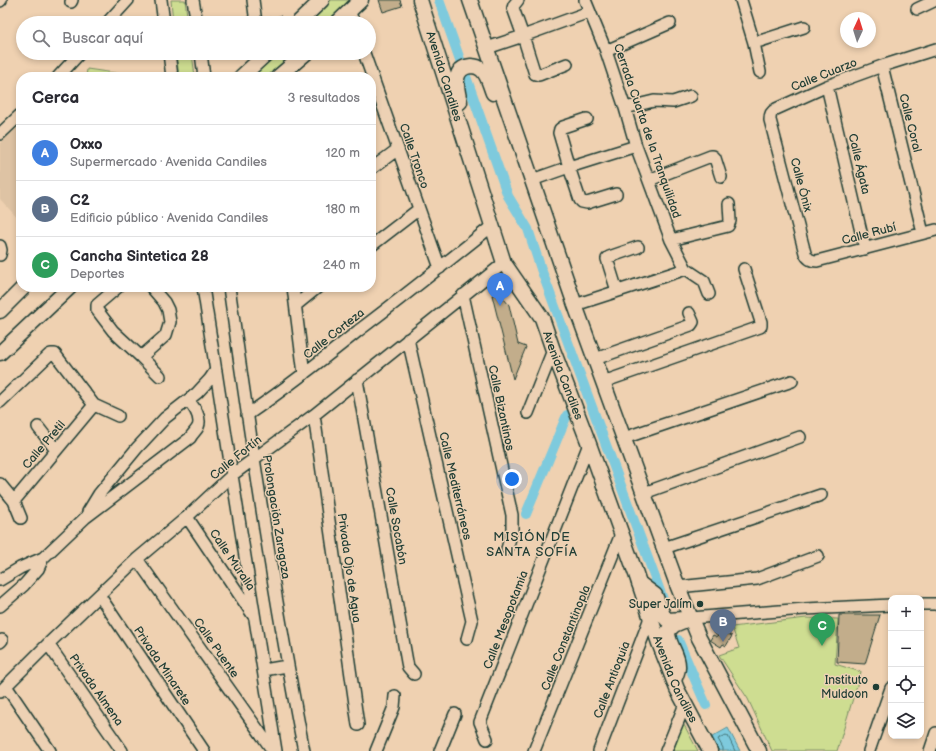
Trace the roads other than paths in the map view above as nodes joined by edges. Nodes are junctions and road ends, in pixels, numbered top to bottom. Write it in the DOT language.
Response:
graph roads {
  1 [pos="128,0"];
  2 [pos="161,0"];
  3 [pos="193,0"];
  4 [pos="253,0"];
  5 [pos="362,0"];
  6 [pos="420,0"];
  7 [pos="470,0"];
  8 [pos="518,0"];
  9 [pos="585,0"];
  10 [pos="741,0"];
  11 [pos="936,0"];
  12 [pos="315,3"];
  13 [pos="917,9"];
  14 [pos="590,12"];
  15 [pos="114,16"];
  16 [pos="163,16"];
  17 [pos="195,16"];
  18 [pos="255,16"];
  19 [pos="304,16"];
  20 [pos="353,16"];
  21 [pos="670,23"];
  22 [pos="804,26"];
  23 [pos="523,36"];
  24 [pos="754,43"];
  25 [pos="487,48"];
  26 [pos="936,49"];
  27 [pos="606,51"];
  28 [pos="74,60"];
  29 [pos="170,60"];
  30 [pos="202,60"];
  31 [pos="257,60"];
  32 [pos="298,60"];
  33 [pos="366,60"];
  34 [pos="567,64"];
  35 [pos="882,66"];
  36 [pos="63,72"];
  37 [pos="171,72"];
  38 [pos="203,72"];
  39 [pos="246,72"];
  40 [pos="284,72"];
  41 [pos="369,72"];
  42 [pos="760,72"];
  43 [pos="827,86"];
  44 [pos="376,94"];
  45 [pos="691,96"];
  46 [pos="625,108"];
  47 [pos="770,115"];
  48 [pos="509,117"];
  49 [pos="16,119"];
  50 [pos="587,119"];
  51 [pos="0,134"];
  52 [pos="462,134"];
  53 [pos="636,146"];
  54 [pos="398,149"];
  55 [pos="376,165"];
  56 [pos="569,167"];
  57 [pos="721,176"];
  58 [pos="532,180"];
  59 [pos="649,180"];
  60 [pos="616,194"];
  61 [pos="729,204"];
  62 [pos="419,209"];
  63 [pos="492,226"];
  64 [pos="936,230"];
  65 [pos="923,233"];
  66 [pos="671,240"];
  67 [pos="376,242"];
  68 [pos="0,246"];
  69 [pos="638,247"];
  70 [pos="865,249"];
  71 [pos="0,255"];
  72 [pos="810,259"];
  73 [pos="504,263"];
  74 [pos="440,268"];
  75 [pos="744,268"];
  76 [pos="686,269"];
  77 [pos="617,291"];
  78 [pos="19,292"];
  79 [pos="65,292"];
  80 [pos="112,292"];
  81 [pos="155,292"];
  82 [pos="205,292"];
  83 [pos="230,292"];
  84 [pos="294,292"];
  85 [pos="312,292"];
  86 [pos="709,294"];
  87 [pos="463,295"];
  88 [pos="296,305"];
  89 [pos="575,305"];
  90 [pos="0,311"];
  91 [pos="689,313"];
  92 [pos="408,339"];
  93 [pos="553,350"];
  94 [pos="0,353"];
  95 [pos="141,357"];
  96 [pos="595,359"];
  97 [pos="216,370"];
  98 [pos="304,374"];
  99 [pos="160,376"];
  100 [pos="357,380"];
  101 [pos="792,381"];
  102 [pos="603,382"];
  103 [pos="2,396"];
  104 [pos="188,400"];
  105 [pos="94,405"];
  106 [pos="528,413"];
  107 [pos="314,414"];
  108 [pos="247,415"];
  109 [pos="118,416"];
  110 [pos="38,427"];
  111 [pos="800,437"];
  112 [pos="624,438"];
  113 [pos="589,444"];
  114 [pos="56,450"];
  115 [pos="254,460"];
  116 [pos="232,475"];
  117 [pos="0,484"];
  118 [pos="644,493"];
  119 [pos="821,495"];
  120 [pos="14,502"];
  121 [pos="187,517"];
  122 [pos="21,518"];
  123 [pos="85,518"];
  124 [pos="621,534"];
  125 [pos="664,548"];
  126 [pos="506,549"];
  127 [pos="818,556"];
  128 [pos="43,558"];
  129 [pos="137,559"];
  130 [pos="0,580"];
  131 [pos="639,583"];
  132 [pos="678,587"];
  133 [pos="99,595"];
  134 [pos="924,604"];
  135 [pos="936,604"];
  136 [pos="888,605"];
  137 [pos="0,606"];
  138 [pos="255,618"];
  139 [pos="650,618"];
  140 [pos="691,618"];
  141 [pos="467,639"];
  142 [pos="48,644"];
  143 [pos="287,666"];
  144 [pos="264,670"];
  145 [pos="414,674"];
  146 [pos="674,680"];
  147 [pos="3,689"];
  148 [pos="395,696"];
  149 [pos="888,697"];
  150 [pos="685,704"];
  151 [pos="455,714"];
  152 [pos="358,725"];
  153 [pos="936,733"];
  154 [pos="487,739"];
  155 [pos="50,751"];
  156 [pos="122,751"];
  157 [pos="204,751"];
  158 [pos="275,751"];
  159 [pos="304,751"];
  160 [pos="376,751"];
  161 [pos="440,751"];
  162 [pos="534,751"];
  163 [pos="599,751"];
  164 [pos="666,751"];
  165 [pos="710,751"];
  166 [pos="759,751"];
  167 [pos="869,751"];
  168 [pos="930,751"];
  1 -- 15 [label="street"];
  2 -- 16 [label="street"];
  3 -- 17 [label="street"];
  4 -- 18 [label="street"];
  5 -- 20 [label="main road"];
  6 -- 52 [label="main road, Avenida Candiles"];
  7 -- 25 [label="main road"];
  8 -- 23 [label="street"];
  9 -- 14 [label="street, Cerrada Cuarta de la Tranquilidad"];
  10 -- 24 [label="street"];
  11 -- 13 [label="street"];
  12 -- 19 [label="main road"];
  14 -- 23 [label="street"];
  14 -- 27 [label="street, Cerrada Cuarta de la Tranquilidad"];
  21 -- 27 [label="street"];
  22 -- 24 [label="street"];
  23 -- 25 [label="street"];
  23 -- 34 [label="street"];
  24 -- 42 [label="street"];
  25 -- 48 [label="main road"];
  26 -- 35 [label="street, Calle Cuarzo"];
  27 -- 46 [label="street, Cerrada Cuarta de la Tranquilidad"];
  28 -- 36 [label="street"];
  29 -- 37 [label="street"];
  30 -- 38 [label="street"];
  31 -- 39 [label="main road"];
  32 -- 40 [label="main road"];
  33 -- 41 [label="street, Calle Tronco"];
  35 -- 43 [label="street, Calle Cuarzo"];
  35 -- 65 [label="street, Calle Coral"];
  43 -- 47 [label="street, Calle Cuarzo"];
  43 -- 70 [label="street, Calle Ágata"];
  44 -- 54 [label="street, Calle Tronco"];
  45 -- 46 [label="street"];
  46 -- 53 [label="street, Cerrada Cuarta de la Tranquilidad"];
  47 -- 72 [label="street, Calle Ónix"];
  48 -- 52 [label="main road"];
  48 -- 58 [label="main road"];
  49 -- 51 [label="street"];
  50 -- 56 [label="street"];
  52 -- 63 [label="main road, Avenida Candiles"];
  53 -- 56 [label="street"];
  53 -- 59 [label="street, Cerrada Cuarta de la Tranquilidad"];
  54 -- 55 [label="street"];
  54 -- 62 [label="street, Calle Tronco"];
  56 -- 58 [label="street"];
  56 -- 60 [label="street"];
  57 -- 59 [label="street"];
  58 -- 89 [label="main road"];
  59 -- 66 [label="street, Cerrada Cuarta de la Tranquilidad"];
  61 -- 66 [label="street"];
  62 -- 67 [label="street"];
  62 -- 74 [label="street, Calle Tronco"];
  63 -- 73 [label="main road, Avenida Candiles"];
  63 -- 74 [label="street, Calle Corteza"];
  64 -- 65 [label="street, Calle Rubí"];
  65 -- 70 [label="street, Calle Rubí"];
  66 -- 76 [label="street, Cerrada Cuarta de la Tranquilidad"];
  68 -- 71 [label="street"];
  69 -- 77 [label="street"];
  70 -- 72 [label="street, Calle Rubí"];
  73 -- 87 [label="street, Calle Fortín"];
  73 -- 93 [label="main road, Avenida Candiles"];
  74 -- 98 [label="street, Calle Corteza"];
  75 -- 102 [label="street"];
  76 -- 77 [label="street"];
  76 -- 86 [label="street"];
  77 -- 89 [label="street"];
  78 -- 90 [label="main road"];
  79 -- 94 [label="main road"];
  80 -- 95 [label="street"];
  81 -- 95 [label="street"];
  82 -- 97 [label="street"];
  83 -- 108 [label="street, Prolongación Zaragoza"];
  84 -- 88 [label="street"];
  85 -- 88 [label="street"];
  87 -- 92 [label="street, Calle Fortín"];
  87 -- 126 [label="street, Calle Bizantinos"];
  88 -- 98 [label="street"];
  89 -- 96 [label="main road"];
  91 -- 96 [label="street"];
  92 -- 100 [label="street, Calle Fortín"];
  92 -- 141 [label="street, Calle Mediterráneos"];
  93 -- 106 [label="street"];
  93 -- 113 [label="main road, Avenida Candiles"];
  95 -- 99 [label="street"];
  96 -- 102 [label="main road"];
  97 -- 104 [label="street"];
  97 -- 116 [label="street"];
  98 -- 108 [label="street, Calle Corteza"];
  100 -- 107 [label="street, Calle Fortín"];
  100 -- 145 [label="street, Calle Socabón"];
  101 -- 112 [label="street"];
  102 -- 112 [label="main road"];
  103 -- 105 [label="street"];
  104 -- 123 [label="street"];
  104 -- 123 [label="street"];
  105 -- 109 [label="street"];
  105 -- 114 [label="street, Calle Pretil"];
  107 -- 115 [label="street, Calle Fortín"];
  107 -- 152 [label="street, Privada Ojo de Agua"];
  108 -- 115 [label="street, Prolongación Zaragoza"];
  110 -- 114 [label="street"];
  111 -- 118 [label="street"];
  112 -- 118 [label="main road"];
  113 -- 124 [label="main road, Avenida Candiles"];
  113 -- 154 [label="street, Calle Mesopotamia"];
  114 -- 120 [label="street, Calle Pretil"];
  115 -- 116 [label="street, Calle Fortín"];
  115 -- 143 [label="street, Prolongación Zaragoza"];
  116 -- 121 [label="street, Calle Fortín"];
  116 -- 138 [label="street"];
  117 -- 120 [label="street"];
  118 -- 125 [label="main road"];
  119 -- 125 [label="street"];
  120 -- 122 [label="street"];
  121 -- 129 [label="street, Calle Fortín"];
  121 -- 138 [label="street, Calle Muralla"];
  123 -- 128 [label="street"];
  124 -- 131 [label="main road, Avenida Candiles"];
  124 -- 162 [label="street, Calle Constantinopla"];
  125 -- 132 [label="main road"];
  127 -- 132 [label="street"];
  128 -- 130 [label="street"];
  128 -- 137 [label="street"];
  129 -- 133 [label="street, Calle Fortín"];
  129 -- 158 [label="street, Calle Puente"];
  131 -- 139 [label="main road, Avenida Candiles"];
  131 -- 140 [label="main road"];
  132 -- 140 [label="main road"];
  133 -- 142 [label="street, Calle Fortín"];
  133 -- 157 [label="street, Privada Minarete"];
  134 -- 135 [label="street"];
  136 -- 140 [label="street"];
  138 -- 144 [label="street"];
  139 -- 146 [label="main road, Avenida Candiles"];
  139 -- 163 [label="street, Calle Antioquia"];
  140 -- 146 [label="main road"];
  140 -- 166 [label="main road"];
  142 -- 147 [label="street, Calle Fortín"];
  142 -- 156 [label="street, Privada Almena"];
  143 -- 144 [label="street"];
  143 -- 159 [label="street, Prolongación Zaragoza"];
  144 -- 158 [label="street"];
  146 -- 150 [label="main road, Avenida Candiles"];
  147 -- 155 [label="street"];
  148 -- 160 [label="street"];
  149 -- 167 [label="street"];
  150 -- 164 [label="street"];
  150 -- 165 [label="main road, Avenida Candiles"];
  151 -- 161 [label="street"];
  153 -- 168 [label="street"];
}
